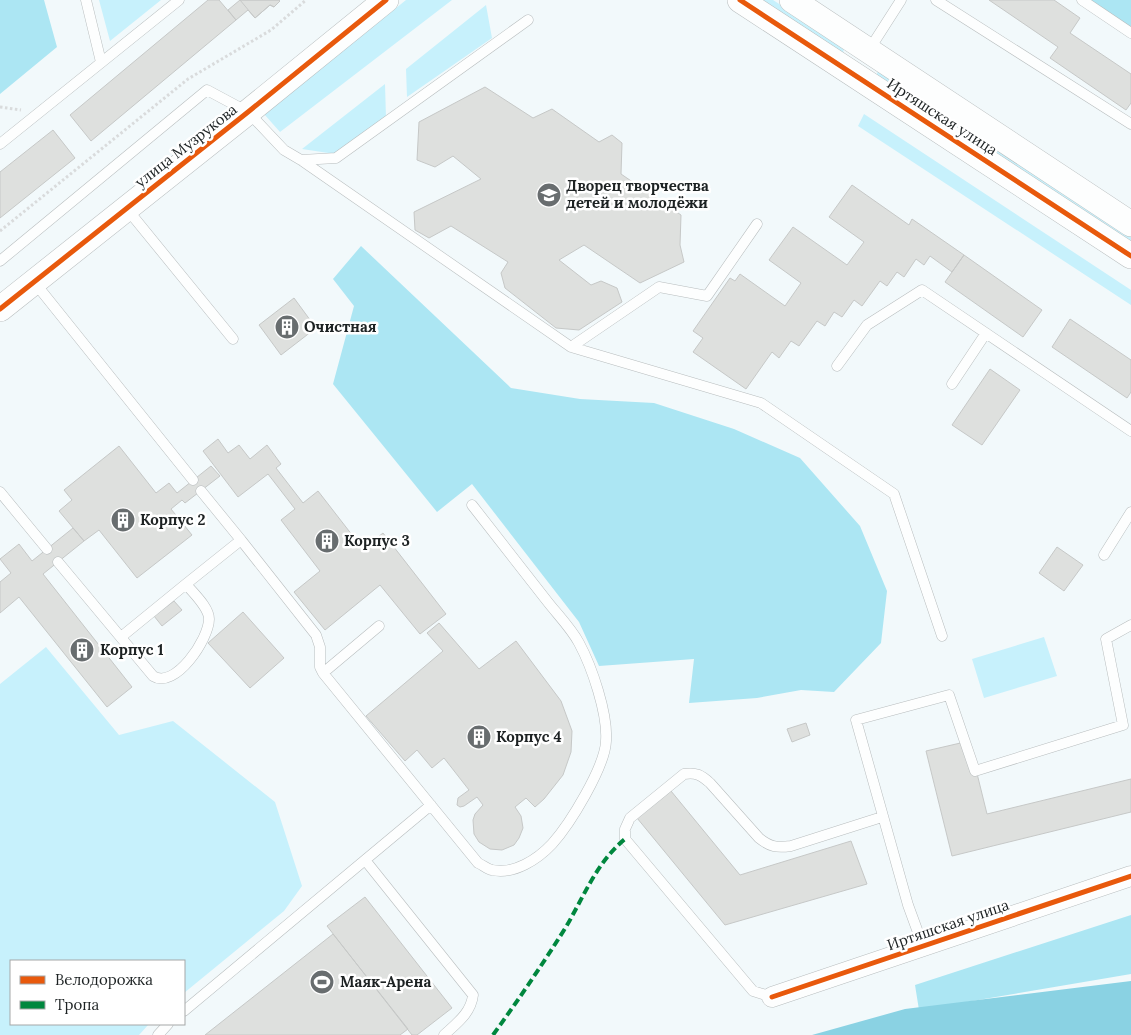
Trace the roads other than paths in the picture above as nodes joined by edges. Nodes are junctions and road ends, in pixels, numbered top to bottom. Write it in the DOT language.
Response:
graph roads {
  1 [pos="86,0"];
  2 [pos="179,0"];
  3 [pos="386,0"];
  4 [pos="740,0"];
  5 [pos="792,0"];
  6 [pos="901,0"];
  7 [pos="936,0"];
  8 [pos="1082,0"];
  9 [pos="528,20"];
  10 [pos="1131,33"];
  11 [pos="869,51"];
  12 [pos="102,62"];
  13 [pos="854,74"];
  14 [pos="248,112"];
  15 [pos="1131,124"];
  16 [pos="0,144"];
  17 [pos="301,160"];
  18 [pos="127,209"];
  19 [pos="756,224"];
  20 [pos="1131,224"];
  21 [pos="1131,256"];
  22 [pos="0,261"];
  23 [pos="34,282"];
  24 [pos="0,309"];
  25 [pos="986,333"];
  26 [pos="233,339"];
  27 [pos="571,347"];
  28 [pos="837,366"];
  29 [pos="952,384"];
  30 [pos="1131,431"];
  31 [pos="193,480"];
  32 [pos="201,491"];
  33 [pos="0,492"];
  34 [pos="472,505"];
  35 [pos="1131,512"];
  36 [pos="240,540"];
  37 [pos="47,549"];
  38 [pos="1104,554"];
  39 [pos="58,562"];
  40 [pos="186,584"];
  41 [pos="1131,625"];
  42 [pos="379,626"];
  43 [pos="942,636"];
  44 [pos="120,637"];
  45 [pos="323,674"];
  46 [pos="431,805"];
  47 [pos="882,817"];
  48 [pos="365,860"];
  49 [pos="1131,876"];
  50 [pos="923,946"];
  51 [pos="772,997"];
  52 [pos="185,1010"];
  53 [pos="167,1025"];
  54 [pos="158,1035"];
  55 [pos="444,1035"];
  1 -- 12 [label="lane"];
  2 -- 12 [label="lane"];
  3 -- 14 [label="street, улица Музрукова"];
  4 -- 13 [label="street, Иртяшская улица"];
  5 -- 11 [label="street, Иртяшская улица"];
  6 -- 11 [label="lane"];
  7 -- 15 [label="lane"];
  8 -- 10 [label="lane"];
  9 -- 17 [label="lane"];
  11 -- 13 [label="street"];
  11 -- 20 [label="street, Иртяшская улица"];
  12 -- 16 [label="lane"];
  13 -- 21 [label="street, Иртяшская улица"];
  14 -- 17 [label="lane"];
  14 -- 18 [label="street, улица Музрукова"];
  14 -- 22 [label="lane"];
  17 -- 27 [label="lane"];
  18 -- 23 [label="street, улица Музрукова"];
  18 -- 26 [label="lane"];
  19 -- 27 [label="lane"];
  23 -- 24 [label="street, улица Музрукова"];
  23 -- 31 [label="lane"];
  25 -- 28 [label="lane"];
  25 -- 29 [label="lane"];
  25 -- 30 [label="lane"];
  27 -- 43 [label="lane"];
  32 -- 36 [label="lane"];
  33 -- 37 [label="lane"];
  34 -- 46 [label="lane"];
  35 -- 38 [label="lane"];
  36 -- 40 [label="lane"];
  36 -- 45 [label="lane"];
  39 -- 44 [label="lane"];
  40 -- 44 [label="lane"];
  40 -- 44 [label="lane"];
  41 -- 47 [label="lane"];
  42 -- 45 [label="lane"];
  45 -- 46 [label="lane"];
  46 -- 48 [label="lane"];
  47 -- 50 [label="lane"];
  47 -- 51 [label="lane"];
  48 -- 52 [label="lane"];
  48 -- 55 [label="lane"];
  49 -- 50 [label="street, Иртяшская улица"];
  50 -- 51 [label="street, Иртяшская улица"];
  53 -- 54 [label="lane"];
}
